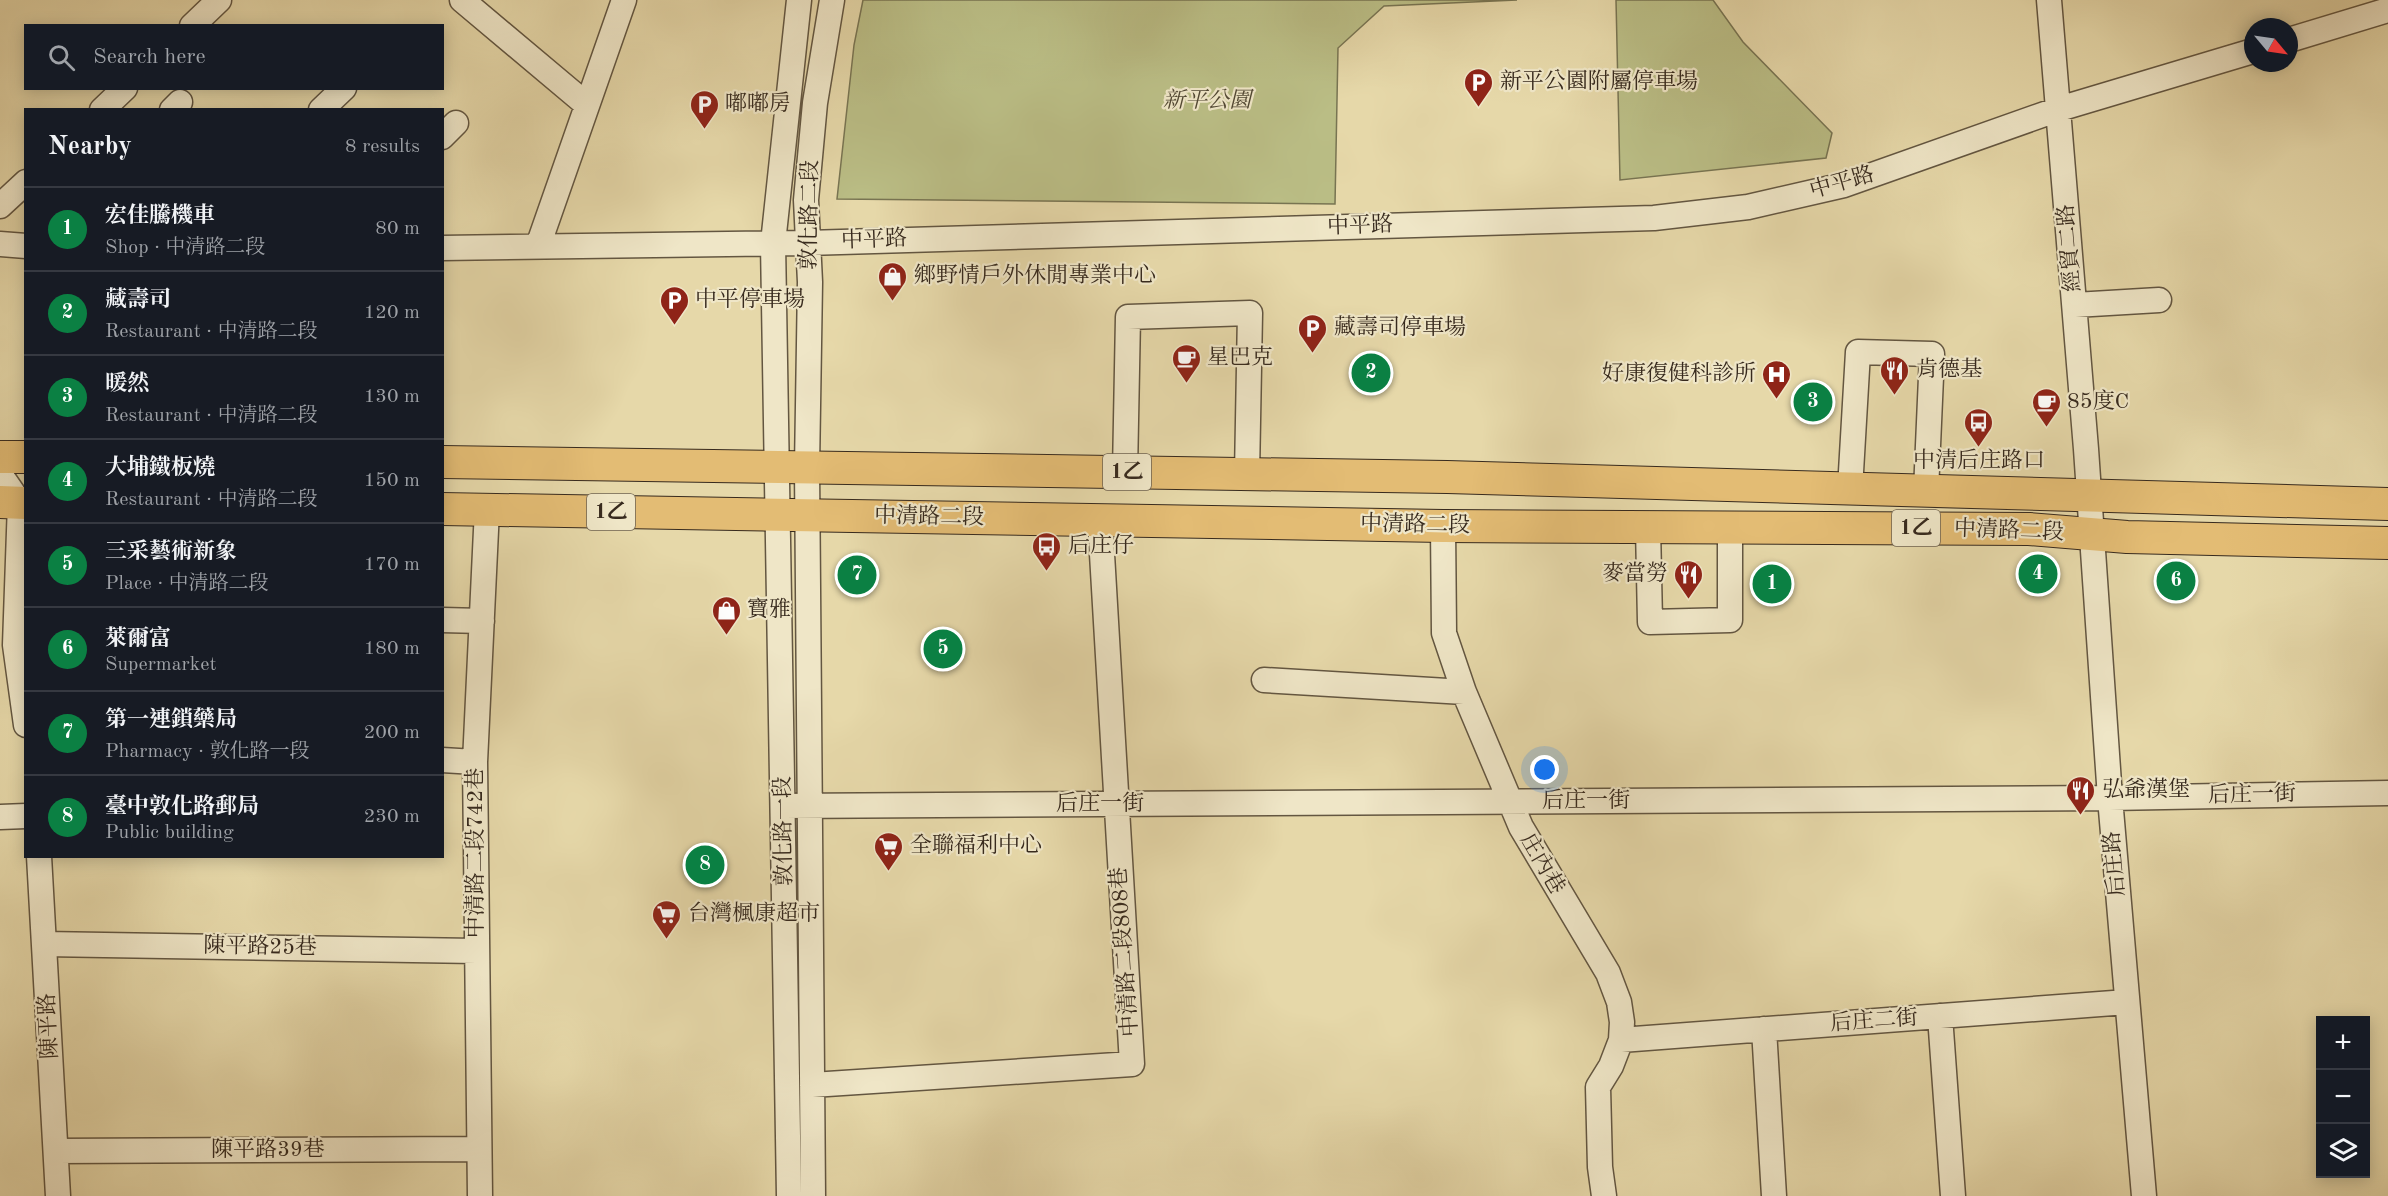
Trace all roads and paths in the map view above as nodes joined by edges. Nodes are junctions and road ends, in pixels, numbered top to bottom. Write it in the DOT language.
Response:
graph roads {
  1 [pos="219,0"];
  2 [pos="462,0"];
  3 [pos="624,0"];
  4 [pos="799,0"];
  5 [pos="832,0"];
  6 [pos="2049,0"];
  7 [pos="2388,10"];
  8 [pos="194,24"];
  9 [pos="2298,37"];
  10 [pos="2244,54"];
  11 [pos="122,90"];
  12 [pos="342,90"];
  13 [pos="587,105"];
  14 [pos="104,108"];
  15 [pos="323,108"];
  16 [pos="2059,109"];
  17 [pos="24,184"];
  18 [pos="0,206"];
  19 [pos="772,243"];
  20 [pos="807,243"];
  21 [pos="0,244"];
  22 [pos="24,246"];
  23 [pos="538,246"];
  24 [pos="444,248"];
  25 [pos="2159,300"];
  26 [pos="2075,305"];
  27 [pos="0,457"];
  28 [pos="24,457"];
  29 [pos="444,462"];
  30 [pos="792,467"];
  31 [pos="1125,472"];
  32 [pos="0,474"];
  33 [pos="1247,474"];
  34 [pos="1850,489"];
  35 [pos="1926,491"];
  36 [pos="2090,496"];
  37 [pos="15,503"];
  38 [pos="2388,504"];
  39 [pos="444,509"];
  40 [pos="487,510"];
  41 [pos="793,515"];
  42 [pos="1100,520"];
  43 [pos="1443,526"];
  44 [pos="1648,527"];
  45 [pos="1730,527"];
  46 [pos="2092,535"];
  47 [pos="2388,543"];
  48 [pos="444,620"];
  49 [pos="482,621"];
  50 [pos="14,646"];
  51 [pos="1264,680"];
  52 [pos="1464,692"];
  53 [pos="24,711"];
  54 [pos="444,760"];
  55 [pos="476,762"];
  56 [pos="2388,793"];
  57 [pos="2110,798"];
  58 [pos="1509,802"];
  59 [pos="1116,804"];
  60 [pos="783,806"];
  61 [pos="810,806"];
  62 [pos="24,816"];
  63 [pos="0,817"];
  64 [pos="39,858"];
  65 [pos="44,944"];
  66 [pos="476,951"];
  67 [pos="2127,1002"];
  68 [pos="1940,1016"];
  69 [pos="1764,1029"];
  70 [pos="1621,1040"];
  71 [pos="812,1085"];
  72 [pos="479,1149"];
  73 [pos="56,1150"];
  74 [pos="58,1196"];
  75 [pos="480,1196"];
  76 [pos="789,1196"];
  77 [pos="813,1196"];
  78 [pos="1604,1196"];
  79 [pos="1774,1196"];
  80 [pos="1953,1196"];
  81 [pos="2144,1196"];
  1 -- 8 [label="street"];
  2 -- 13 [label="street"];
  3 -- 13 [label="street"];
  4 -- 19 [label="street, 敦化路二段"];
  5 -- 20 [label="street, 敦化路二段"];
  6 -- 16 [label="street, 經貿二路"];
  7 -- 9 [label="street"];
  10 -- 16 [label="street, 中平路"];
  11 -- 14 [label="street"];
  12 -- 15 [label="street"];
  13 -- 23 [label="street"];
  16 -- 20 [label="street, 中平路"];
  16 -- 26 [label="street, 經貿二路"];
  17 -- 18 [label="street"];
  19 -- 20 [label="street, 中平路"];
  19 -- 23 [label="street, 中平路"];
  19 -- 30 [label="street, 敦化路二段"];
  20 -- 30 [label="street, 敦化路二段"];
  21 -- 22 [label="street"];
  23 -- 24 [label="street, 中平路"];
  25 -- 26 [label="street"];
  26 -- 36 [label="street, 經貿二路"];
  27 -- 28 [label="main road"];
  29 -- 30 [label="main road, 中清路二段 / 1乙"];
  30 -- 31 [label="main road, 中清路二段 / 1乙"];
  30 -- 41 [label="street, 敦化路一段"];
  31 -- 33 [label="main road, 中清路二段 / 1乙"];
  31 -- 33 [label="street"];
  32 -- 37 [label="street"];
  33 -- 34 [label="main road, 中清路二段 / 1乙"];
  34 -- 35 [label="main road, 中清路二段 / 1乙"];
  34 -- 35 [label="street"];
  35 -- 36 [label="main road, 中清路二段 / 1乙"];
  36 -- 38 [label="main road, 中清路二段 / 1乙"];
  36 -- 46 [label="street, 后庄路"];
  37 -- 50 [label="street"];
  39 -- 40 [label="main road, 中清路二段 / 1乙"];
  40 -- 41 [label="main road, 中清路二段 / 1乙"];
  40 -- 49 [label="street, 中清路二段742巷"];
  41 -- 42 [label="main road, 中清路二段 / 1乙"];
  41 -- 60 [label="street, 敦化路一段"];
  41 -- 61 [label="street, 敦化路一段"];
  42 -- 43 [label="main road, 中清路二段 / 1乙"];
  42 -- 59 [label="street, 中清路二段808巷"];
  43 -- 44 [label="main road, 中清路二段 / 1乙"];
  43 -- 52 [label="street, 庄內巷"];
  44 -- 45 [label="main road, 中清路二段 / 1乙"];
  44 -- 45 [label="street"];
  45 -- 46 [label="main road, 中清路二段 / 1乙"];
  46 -- 47 [label="main road, 中清路二段 / 1乙"];
  46 -- 57 [label="street, 后庄路"];
  48 -- 49 [label="street"];
  49 -- 55 [label="street, 中清路二段742巷"];
  50 -- 53 [label="street"];
  51 -- 52 [label="street"];
  52 -- 58 [label="street, 庄內巷"];
  54 -- 55 [label="street"];
  55 -- 66 [label="street, 中清路二段742巷"];
  56 -- 57 [label="street, 后庄一街"];
  57 -- 58 [label="street, 后庄一街"];
  57 -- 67 [label="street, 后庄路"];
  58 -- 59 [label="street, 后庄一街"];
  58 -- 70 [label="street, 庄內巷"];
  59 -- 61 [label="street, 后庄一街"];
  59 -- 71 [label="street, 中清路二段808巷"];
  60 -- 61 [label="street, 后庄一街"];
  60 -- 76 [label="street, 敦化路一段"];
  61 -- 71 [label="street, 敦化路一段"];
  62 -- 63 [label="street"];
  64 -- 65 [label="street, 陳平路"];
  65 -- 66 [label="street, 陳平路25巷"];
  65 -- 73 [label="street, 陳平路"];
  66 -- 72 [label="street, 中清路二段742巷"];
  67 -- 68 [label="street, 后庄二街"];
  67 -- 81 [label="street, 后庄路"];
  68 -- 69 [label="street, 后庄二街"];
  68 -- 80 [label="street"];
  69 -- 70 [label="street, 后庄二街"];
  69 -- 79 [label="street"];
  70 -- 78 [label="street, 庄內巷"];
  71 -- 77 [label="street, 敦化路一段"];
  72 -- 73 [label="street, 陳平路39巷"];
  72 -- 75 [label="street, 中清路二段742巷"];
  73 -- 74 [label="street, 陳平路"];
}
